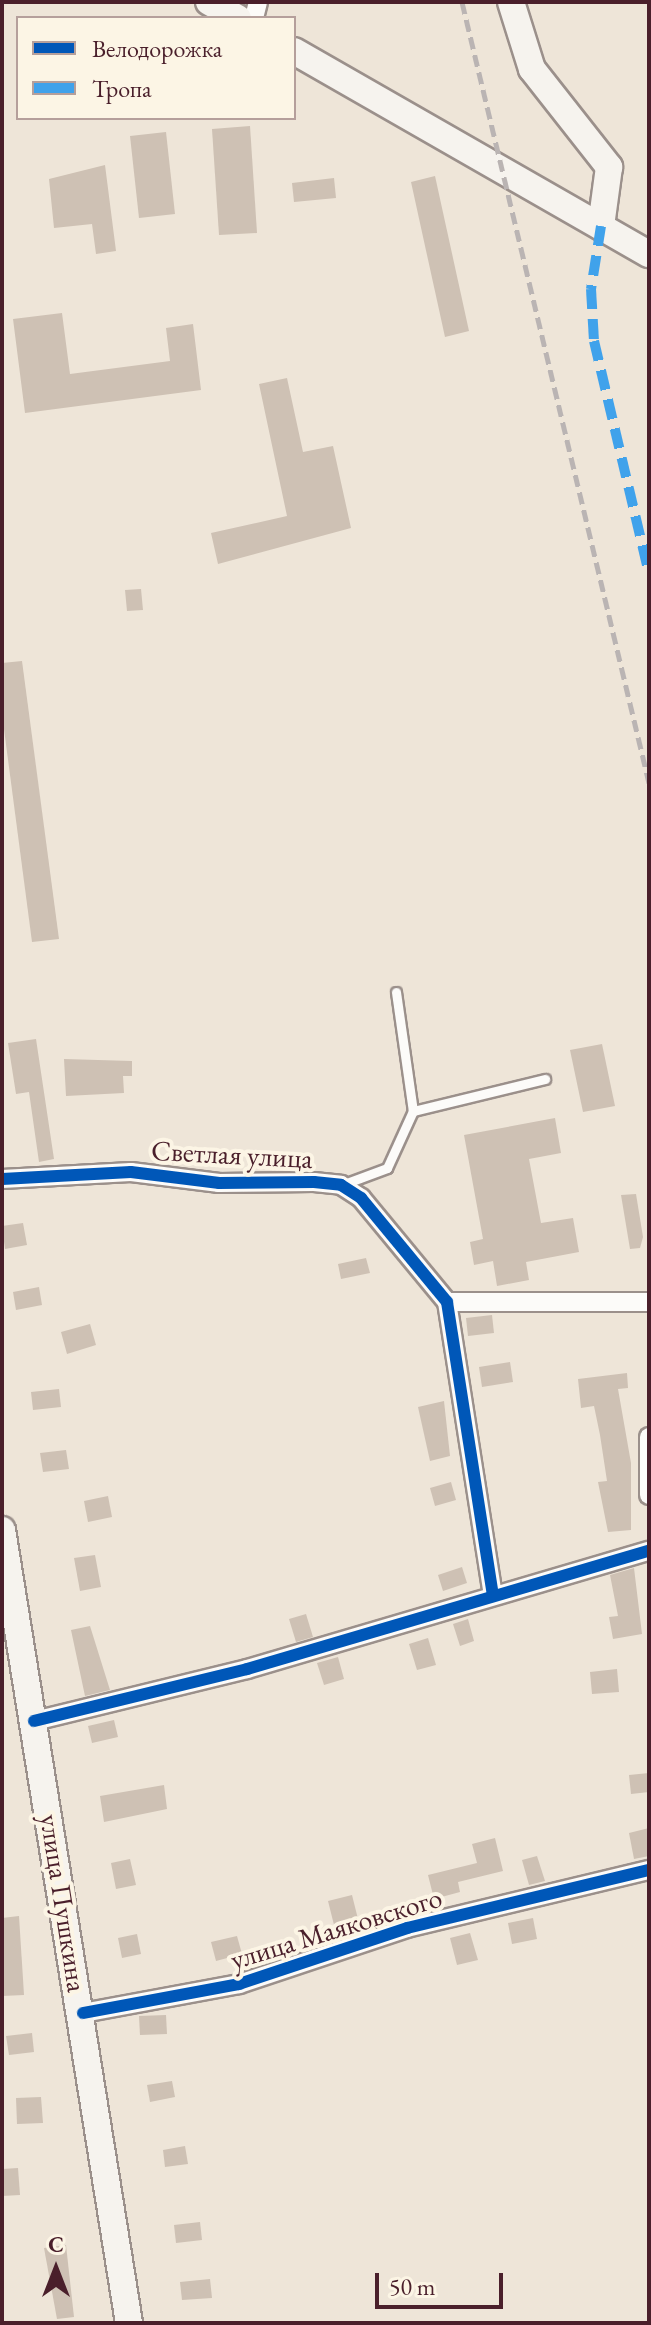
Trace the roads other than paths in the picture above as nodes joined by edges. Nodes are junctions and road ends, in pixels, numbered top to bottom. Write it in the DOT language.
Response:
graph roads {
  1 [pos="209,2"];
  2 [pos="511,2"];
  3 [pos="234,16"];
  4 [pos="296,52"];
  5 [pos="601,226"];
  6 [pos="649,254"];
  7 [pos="396,992"];
  8 [pos="545,1079"];
  9 [pos="413,1111"];
  10 [pos="2,1179"];
  11 [pos="341,1185"];
  12 [pos="447,1302"];
  13 [pos="649,1302"];
  14 [pos="649,1437"];
  15 [pos="649,1495"];
  16 [pos="2,1530"];
  17 [pos="649,1551"];
  18 [pos="493,1595"];
  19 [pos="34,1721"];
  20 [pos="649,1870"];
  21 [pos="83,2013"];
  22 [pos="129,2323"];
  1 -- 3 [label="main road"];
  2 -- 5 [label="main road"];
  4 -- 5 [label="main road"];
  5 -- 6 [label="main road"];
  7 -- 9 [label="lane"];
  8 -- 9 [label="lane"];
  9 -- 11 [label="lane"];
  10 -- 11 [label="street, Светлая улица"];
  11 -- 12 [label="street, Светлая улица"];
  12 -- 13 [label="street"];
  12 -- 18 [label="street"];
  14 -- 15 [label="street"];
  16 -- 19 [label="main road, улица Пушкина"];
  17 -- 18 [label="street"];
  18 -- 19 [label="street"];
  19 -- 21 [label="main road, улица Пушкина"];
  20 -- 21 [label="street, улица Маяковского"];
  21 -- 22 [label="main road, улица Пушкина"];
}
